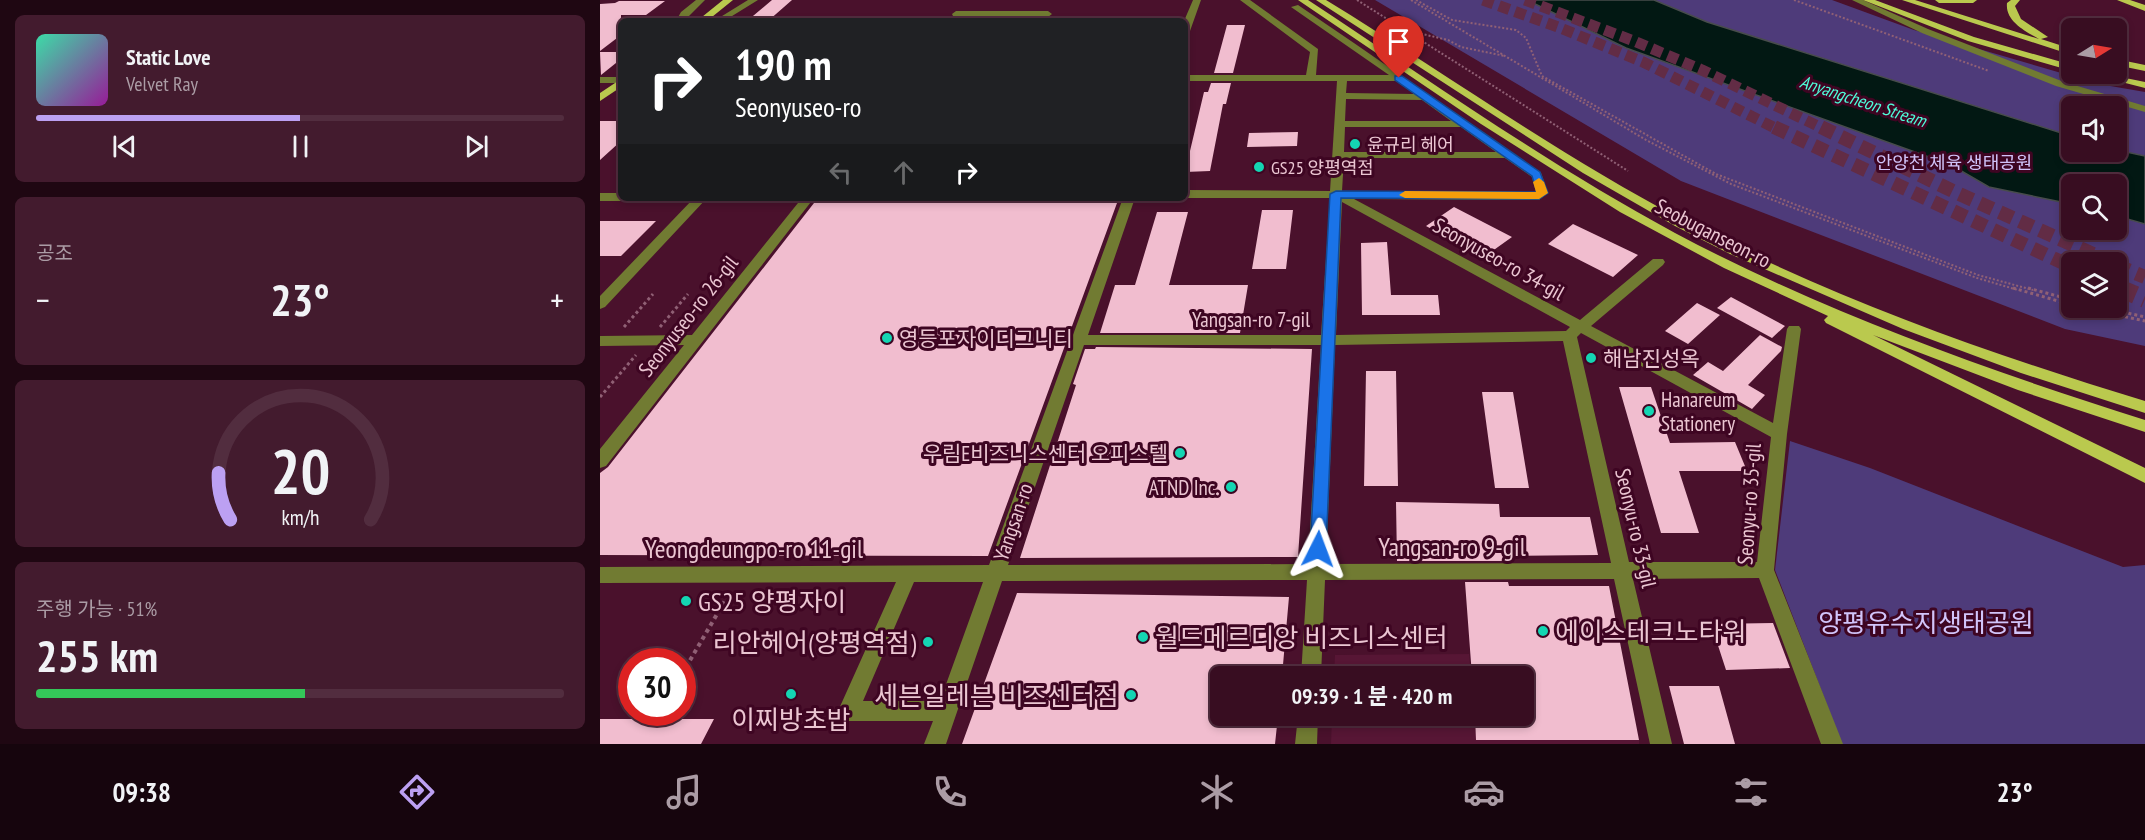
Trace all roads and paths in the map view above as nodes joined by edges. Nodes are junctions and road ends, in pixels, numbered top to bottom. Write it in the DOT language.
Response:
graph roads {
  1 [pos="701,0"];
  2 [pos="729,0"];
  3 [pos="754,0"];
  4 [pos="1197,0"];
  5 [pos="1244,0"];
  6 [pos="1320,0"];
  7 [pos="1357,0"];
  8 [pos="1411,0"];
  9 [pos="1416,0"];
  10 [pos="1794,0"];
  11 [pos="1856,0"];
  12 [pos="1867,0"];
  13 [pos="1886,0"];
  14 [pos="1906,0"];
  15 [pos="1939,0"];
  16 [pos="1973,0"];
  17 [pos="2016,0"];
  18 [pos="2121,0"];
  19 [pos="1298,4"];
  20 [pos="2145,8"];
  21 [pos="956,14"];
  22 [pos="1048,14"];
  23 [pos="682,18"];
  24 [pos="705,18"];
  25 [pos="723,18"];
  26 [pos="1188,23"];
  27 [pos="1404,30"];
  28 [pos="2061,44"];
  29 [pos="2061,49"];
  30 [pos="2061,55"];
  31 [pos="1505,56"];
  32 [pos="2127,64"];
  33 [pos="2061,65"];
  34 [pos="2145,68"];
  35 [pos="2127,71"];
  36 [pos="1995,73"];
  37 [pos="2145,75"];
  38 [pos="1188,78"];
  39 [pos="1311,78"];
  40 [pos="1342,78"];
  41 [pos="1399,78"];
  42 [pos="600,80"];
  43 [pos="618,81"];
  44 [pos="2127,81"];
  45 [pos="618,83"];
  46 [pos="2145,85"];
  47 [pos="1341,96"];
  48 [pos="1424,97"];
  49 [pos="600,98"];
  50 [pos="2145,109"];
  51 [pos="1340,124"];
  52 [pos="1462,124"];
  53 [pos="1338,155"];
  54 [pos="1506,155"];
  55 [pos="1628,171"];
  56 [pos="1188,194"];
  57 [pos="1336,194"];
  58 [pos="600,197"];
  59 [pos="618,197"];
  60 [pos="698,201"];
  61 [pos="806,201"];
  62 [pos="1128,201"];
  63 [pos="1658,262"];
  64 [pos="1766,282"];
  65 [pos="653,294"];
  66 [pos="2061,297"];
  67 [pos="2061,302"];
  68 [pos="600,304"];
  69 [pos="2127,314"];
  70 [pos="2127,316"];
  71 [pos="2145,319"];
  72 [pos="1794,330"];
  73 [pos="1574,331"];
  74 [pos="696,340"];
  75 [pos="1077,340"];
  76 [pos="1329,340"];
  77 [pos="1947,340"];
  78 [pos="606,341"];
  79 [pos="2145,396"];
  80 [pos="2145,407"];
  81 [pos="2145,426"];
  82 [pos="1779,434"];
  83 [pos="600,460"];
  84 [pos="2145,476"];
  85 [pos="1765,570"];
  86 [pos="1621,571"];
  87 [pos="1317,573"];
  88 [pos="995,574"];
  89 [pos="600,575"];
  90 [pos="740,575"];
  91 [pos="908,575"];
  92 [pos="696,650"];
  93 [pos="1312,666"];
  94 [pos="848,711"];
  95 [pos="946,711"];
  96 [pos="756,712"];
  97 [pos="1307,726"];
  98 [pos="935,744"];
  99 [pos="1306,744"];
  100 [pos="1661,744"];
  101 [pos="1832,744"];
  1 -- 23 [label="street"];
  2 -- 24 [label="main road"];
  3 -- 25 [label="street"];
  4 -- 26 [label="street"];
  5 -- 39 [label="street"];
  6 -- 77 [label="main road, Seobuganseon-ro"];
  7 -- 27 [label="path"];
  8 -- 31 [label="path"];
  9 -- 66 [label="path"];
  10 -- 36 [label="path"];
  11 -- 50 [label="street"];
  12 -- 33 [label="main road"];
  13 -- 30 [label="main road"];
  14 -- 29 [label="main road"];
  15 -- 16 [label="main road"];
  17 -- 28 [label="main road"];
  18 -- 20 [label="main road"];
  19 -- 41 [label="street"];
  19 -- 64 [label="main road, Seobuganseon-ro"];
  21 -- 22 [label="street"];
  27 -- 31 [label="path"];
  27 -- 55 [label="path"];
  31 -- 67 [label="path"];
  32 -- 34 [label="main road"];
  35 -- 37 [label="main road"];
  38 -- 39 [label="street"];
  39 -- 40 [label="street"];
  40 -- 41 [label="street"];
  40 -- 47 [label="street"];
  41 -- 48 [label="street"];
  42 -- 43 [label="street"];
  44 -- 46 [label="main road"];
  45 -- 49 [label="main road"];
  47 -- 48 [label="street"];
  47 -- 51 [label="street"];
  48 -- 52 [label="street"];
  51 -- 52 [label="street"];
  51 -- 53 [label="street"];
  52 -- 54 [label="street"];
  53 -- 54 [label="street"];
  53 -- 57 [label="street"];
  54 -- 57 [label="street"];
  56 -- 57 [label="street"];
  57 -- 73 [label="street, Seonyuseo-ro 34-gil"];
  57 -- 76 [label="street"];
  58 -- 59 [label="street"];
  60 -- 68 [label="street"];
  61 -- 74 [label="street, Seonyuseo-ro 26-gil"];
  62 -- 75 [label="street, Yangsan-ro"];
  63 -- 73 [label="street, Seonyuseo-ro 34-gil"];
  64 -- 81 [label="main road, Seobuganseon-ro"];
  64 -- 84 [label="main road"];
  65 -- 78 [label="path"];
  69 -- 71 [label="path"];
  70 -- 71 [label="path"];
  72 -- 82 [label="street, Seonyu-ro 35-gil"];
  73 -- 76 [label="street, Yangsan-ro 7-gil"];
  73 -- 82 [label="street, Seonyuseo-ro 34-gil"];
  73 -- 86 [label="street, Seonyu-ro 33-gil"];
  74 -- 78 [label="street"];
  74 -- 83 [label="street, Seonyuseo-ro 26-gil"];
  75 -- 76 [label="street, Yangsan-ro 7-gil"];
  75 -- 88 [label="street, Yangsan-ro"];
  76 -- 87 [label="street"];
  77 -- 79 [label="main road"];
  77 -- 80 [label="main road, Seobuganseon-ro"];
  82 -- 85 [label="street, Seonyu-ro 35-gil"];
  85 -- 86 [label="street, Yangsan-ro 9-gil"];
  85 -- 101 [label="street, Seonyu-ro 35-gil"];
  86 -- 87 [label="street, Yangsan-ro 9-gil"];
  86 -- 100 [label="street, Seonyu-ro 33-gil"];
  87 -- 88 [label="street, Yangsan-ro 9-gil"];
  87 -- 93 [label="street"];
  88 -- 91 [label="street, Yeongdeungpo-ro 11-gil"];
  88 -- 95 [label="street, Yangsan-ro"];
  89 -- 90 [label="street, Yeongdeungpo-ro 11-gil"];
  90 -- 91 [label="street, Yeongdeungpo-ro 11-gil"];
  90 -- 92 [label="path"];
  91 -- 94 [label="street"];
  94 -- 95 [label="street"];
  94 -- 96 [label="path"];
  95 -- 98 [label="street, Yangsan-ro"];
  97 -- 99 [label="street"];
}
